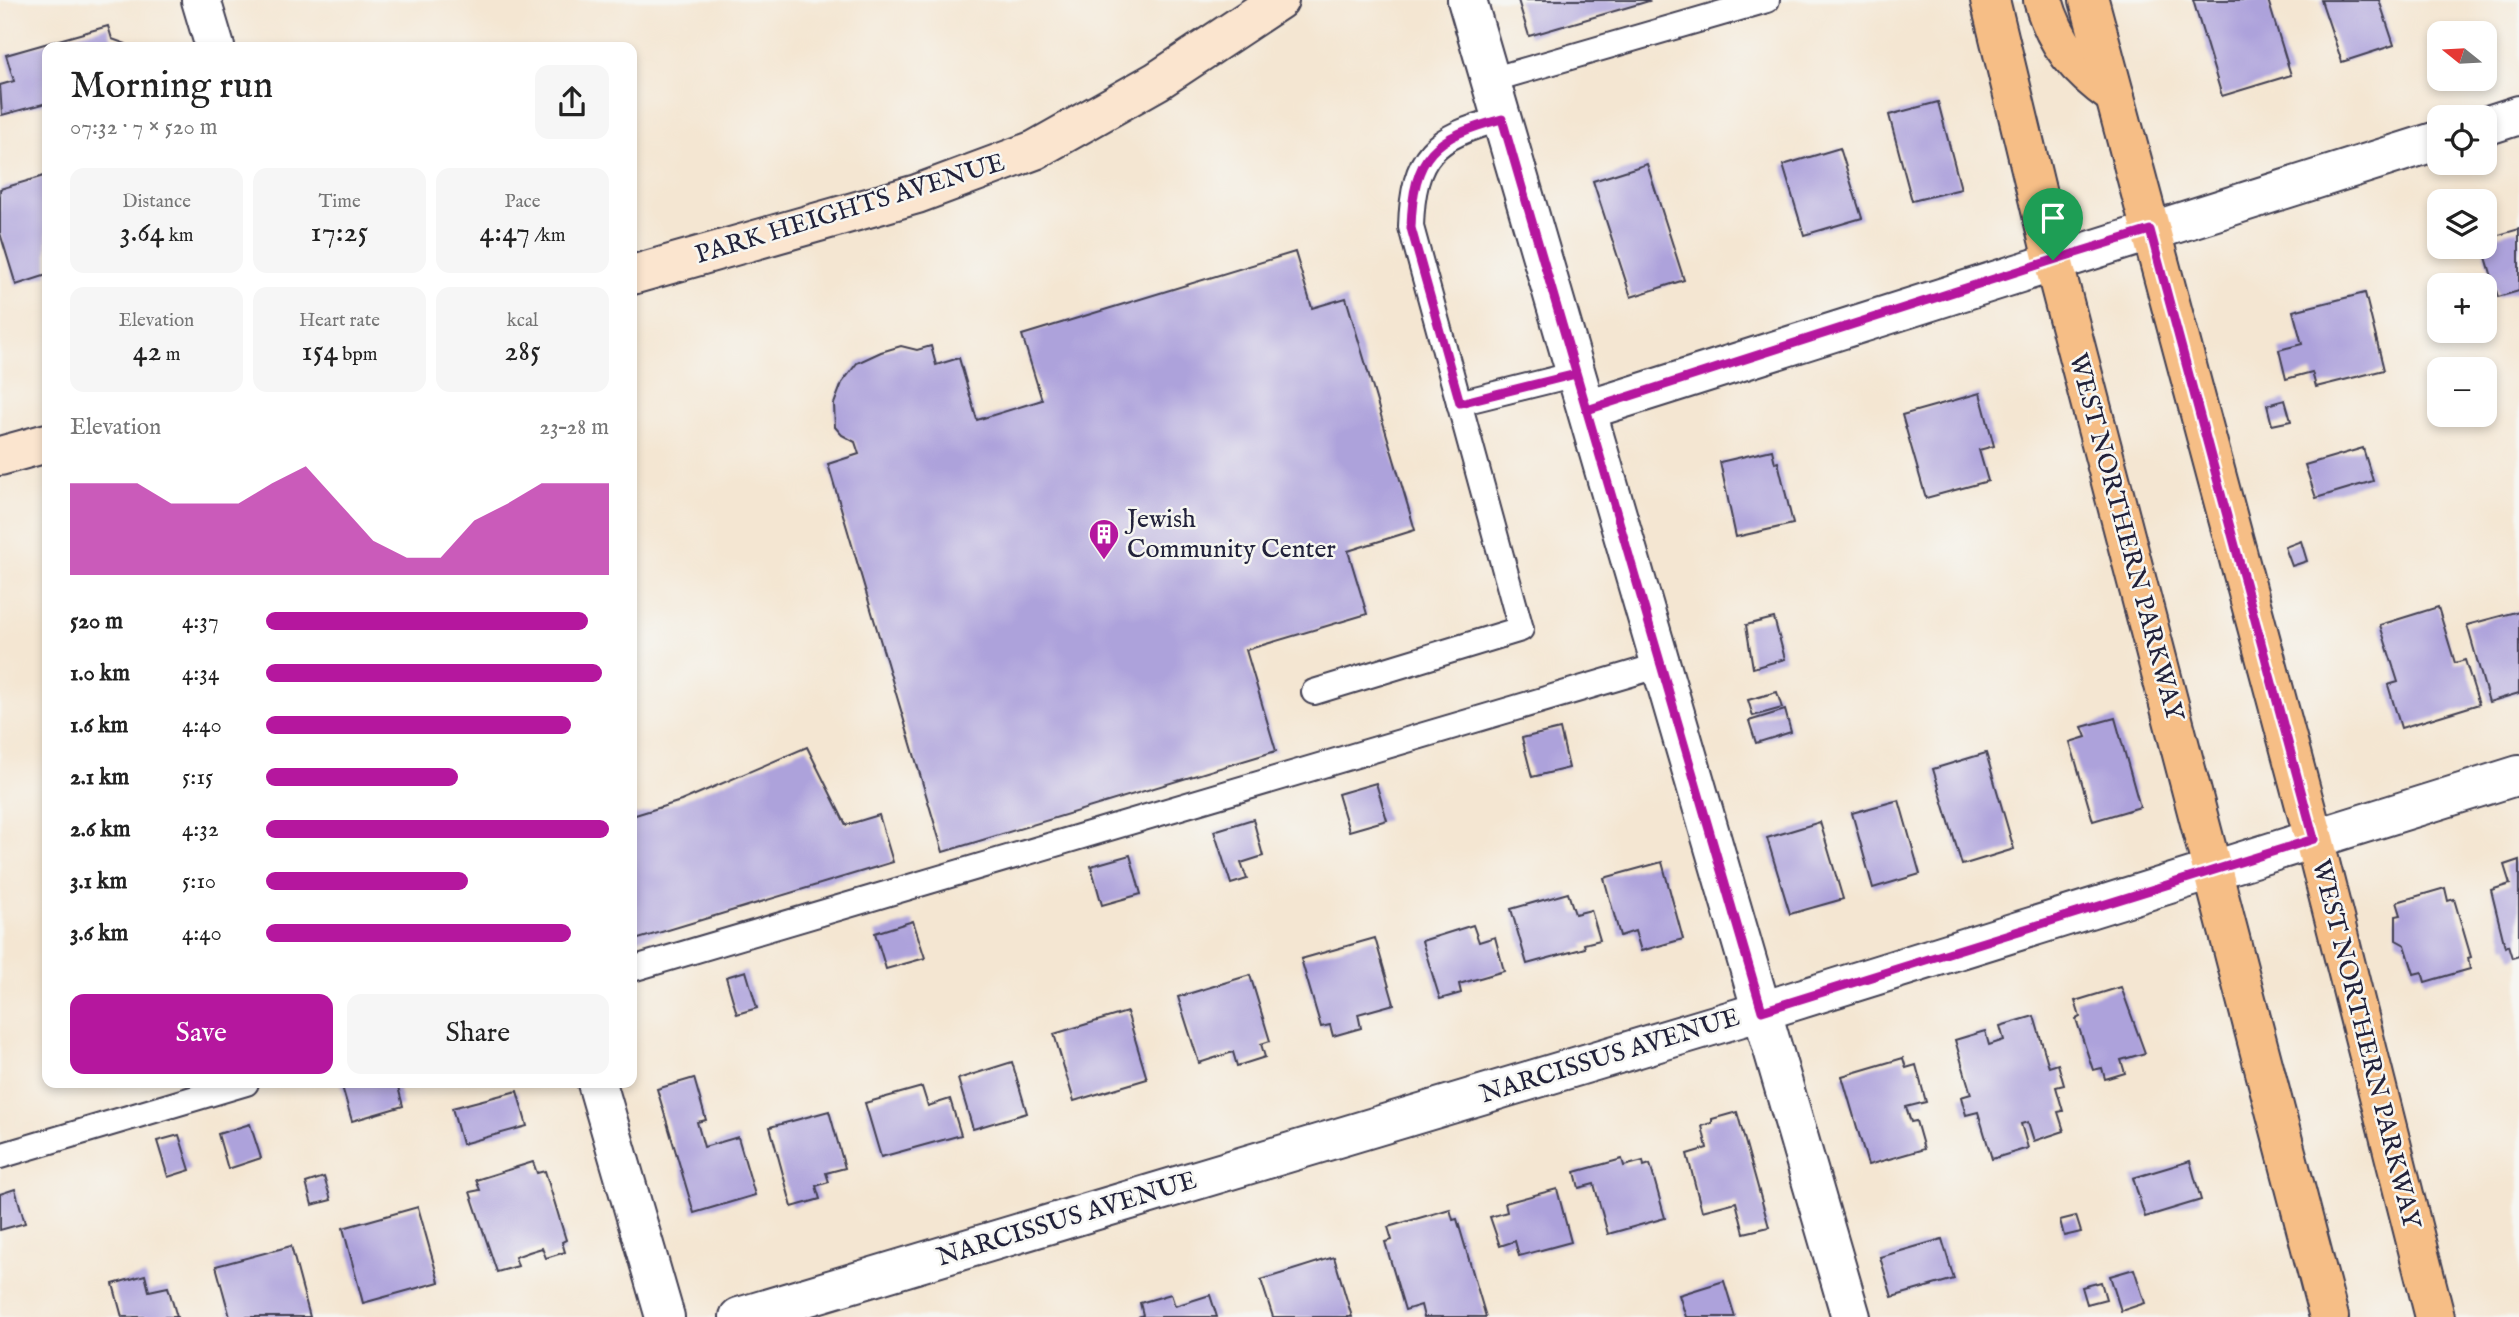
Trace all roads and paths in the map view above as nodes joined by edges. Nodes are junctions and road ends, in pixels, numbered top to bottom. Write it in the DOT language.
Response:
graph roads {
  1 [pos="201,0"];
  2 [pos="1279,0"];
  3 [pos="1467,0"];
  4 [pos="1766,0"];
  5 [pos="1990,0"];
  6 [pos="2043,0"];
  7 [pos="2089,0"];
  8 [pos="214,42"];
  9 [pos="1491,80"];
  10 [pos="2115,96"];
  11 [pos="2519,115"];
  12 [pos="1502,119"];
  13 [pos="2497,122"];
  14 [pos="2427,144"];
  15 [pos="2150,230"];
  16 [pos="2053,260"];
  17 [pos="637,274"];
  18 [pos="1576,374"];
  19 [pos="1460,403"];
  20 [pos="1587,410"];
  21 [pos="42,444"];
  22 [pos="0,457"];
  23 [pos="1661,665"];
  24 [pos="1314,692"];
  25 [pos="2519,775"];
  26 [pos="2314,839"];
  27 [pos="2212,870"];
  28 [pos="637,968"];
  29 [pos="1762,1011"];
  30 [pos="229,1088"];
  31 [pos="598,1088"];
  32 [pos="0,1156"];
  33 [pos="1845,1316"];
  34 [pos="665,1317"];
  35 [pos="739,1317"];
  36 [pos="2329,1317"];
  37 [pos="2435,1317"];
  1 -- 8 [label="street"];
  2 -- 17 [label="main road, PARK HEIGHTS AVENUE"];
  3 -- 9 [label="street"];
  4 -- 9 [label="lane"];
  5 -- 16 [label="main road, WEST NORTHERN PARKWAY"];
  6 -- 10 [label="main road"];
  7 -- 10 [label="main road, WEST NORTHERN PARKWAY"];
  9 -- 12 [label="street"];
  10 -- 15 [label="main road, WEST NORTHERN PARKWAY"];
  11 -- 13 [label="street"];
  12 -- 18 [label="street"];
  12 -- 19 [label="lane"];
  14 -- 15 [label="street"];
  15 -- 16 [label="street"];
  15 -- 26 [label="main road, WEST NORTHERN PARKWAY"];
  16 -- 20 [label="street"];
  16 -- 27 [label="main road, WEST NORTHERN PARKWAY"];
  18 -- 19 [label="lane"];
  18 -- 20 [label="street"];
  19 -- 24 [label="lane"];
  20 -- 23 [label="street"];
  21 -- 22 [label="main road"];
  23 -- 28 [label="lane"];
  23 -- 29 [label="street"];
  25 -- 26 [label="street, NARCISSUS AVENUE"];
  26 -- 27 [label="street, NARCISSUS AVENUE"];
  26 -- 37 [label="main road, WEST NORTHERN PARKWAY"];
  27 -- 29 [label="street, NARCISSUS AVENUE"];
  27 -- 36 [label="main road, WEST NORTHERN PARKWAY"];
  29 -- 33 [label="street"];
  29 -- 35 [label="street, NARCISSUS AVENUE"];
  30 -- 32 [label="lane"];
  31 -- 34 [label="street"];
}
